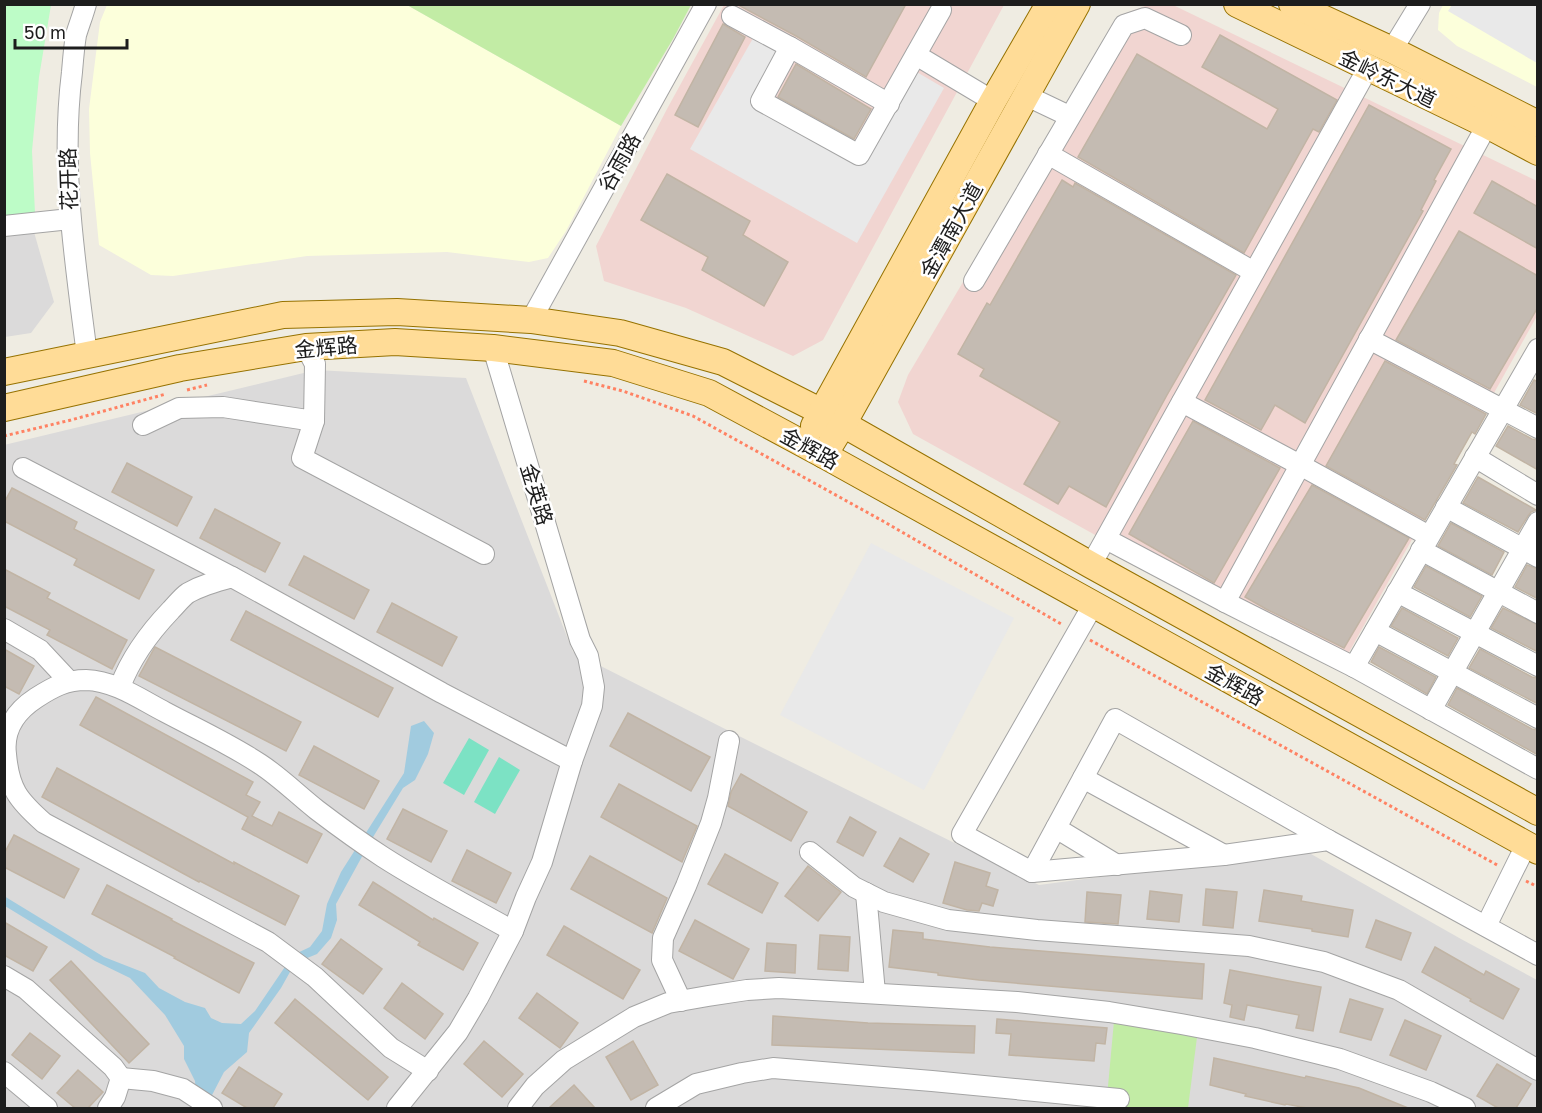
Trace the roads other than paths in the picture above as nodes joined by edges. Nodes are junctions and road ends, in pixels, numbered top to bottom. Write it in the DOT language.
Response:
graph roads {
  1 [pos="86,4"];
  2 [pos="706,4"];
  3 [pos="1049,4"];
  4 [pos="1086,4"];
  5 [pos="1238,4"];
  6 [pos="1420,4"];
  7 [pos="941,10"];
  8 [pos="1072,14"];
  9 [pos="1296,15"];
  10 [pos="732,16"];
  11 [pos="1181,35"];
  12 [pos="790,47"];
  13 [pos="1392,50"];
  14 [pos="916,56"];
  15 [pos="1368,68"];
  16 [pos="1027,96"];
  17 [pos="993,101"];
  18 [pos="889,104"];
  19 [pos="1069,116"];
  20 [pos="1538,124"];
  21 [pos="1487,125"];
  22 [pos="1538,152"];
  23 [pos="1048,154"];
  24 [pos="70,219"];
  25 [pos="4,226"];
  26 [pos="1254,272"];
  27 [pos="974,281"];
  28 [pos="531,320"];
  29 [pos="1369,339"];
  30 [pos="306,347"];
  31 [pos="494,348"];
  32 [pos="1538,349"];
  33 [pos="87,355"];
  34 [pos="1532,369"];
  35 [pos="4,372"];
  36 [pos="1182,402"];
  37 [pos="4,408"];
  38 [pos="1502,409"];
  39 [pos="832,418"];
  40 [pos="314,421"];
  41 [pos="142,425"];
  42 [pos="1538,428"];
  43 [pos="814,450"];
  44 [pos="1475,457"];
  45 [pos="1300,465"];
  46 [pos="23,468"];
  47 [pos="1538,495"];
  48 [pos="1446,507"];
  49 [pos="1538,522"];
  50 [pos="1106,539"];
  51 [pos="1425,543"];
  52 [pos="1530,553"];
  53 [pos="484,554"];
  54 [pos="1091,565"];
  55 [pos="232,577"];
  56 [pos="1498,591"];
  57 [pos="1397,592"];
  58 [pos="1225,602"];
  59 [pos="1093,605"];
  60 [pos="1538,613"];
  61 [pos="4,629"];
  62 [pos="1375,631"];
  63 [pos="1474,633"];
  64 [pos="1538,666"];
  65 [pos="1354,667"];
  66 [pos="1452,672"];
  67 [pos="69,681"];
  68 [pos="120,687"];
  69 [pos="1431,710"];
  70 [pos="1538,718"];
  71 [pos="729,741"];
  72 [pos="572,761"];
  73 [pos="1538,769"];
  74 [pos="1083,778"];
  75 [pos="4,802"];
  76 [pos="1538,812"];
  77 [pos="44,823"];
  78 [pos="1056,828"];
  79 [pos="1328,840"];
  80 [pos="1532,848"];
  81 [pos="810,852"];
  82 [pos="1224,855"];
  83 [pos="1117,865"];
  84 [pos="1032,872"];
  85 [pos="866,893"];
  86 [pos="1486,926"];
  87 [pos="513,931"];
  88 [pos="1538,955"];
  89 [pos="4,976"];
  90 [pos="875,993"];
  91 [pos="681,1001"];
  92 [pos="1538,1070"];
  93 [pos="428,1071"];
  94 [pos="4,1072"];
  95 [pos="120,1078"];
  96 [pos="1119,1099"];
  97 [pos="47,1108"];
  98 [pos="108,1108"];
  99 [pos="212,1108"];
  100 [pos="397,1108"];
  101 [pos="518,1108"];
  102 [pos="657,1108"];
  103 [pos="1465,1108"];
  1 -- 24 [label="street, 花开路"];
  2 -- 28 [label="street, 谷雨路"];
  3 -- 17 [label="main road, 金潭南大道"];
  4 -- 8 [label="main road, 金潭南大道"];
  5 -- 9 [label="main road, 金岭东大道"];
  6 -- 13 [label="street"];
  7 -- 14 [label="street"];
  8 -- 16 [label="main road, 金潭南大道"];
  9 -- 13 [label="main road, 金岭东大道"];
  9 -- 15 [label="main road, 金岭东大道"];
  10 -- 12 [label="street"];
  11 -- 19 [label="street"];
  12 -- 18 [label="street"];
  12 -- 18 [label="street"];
  13 -- 20 [label="main road, 金岭东大道"];
  14 -- 17 [label="street"];
  14 -- 18 [label="street"];
  15 -- 21 [label="main road, 金岭东大道"];
  15 -- 26 [label="street"];
  16 -- 19 [label="street"];
  16 -- 39 [label="main road, 金潭南大道"];
  17 -- 39 [label="main road, 金潭南大道"];
  19 -- 23 [label="street"];
  21 -- 22 [label="main road, 金岭东大道"];
  21 -- 29 [label="street"];
  23 -- 26 [label="street"];
  23 -- 27 [label="street"];
  24 -- 25 [label="street"];
  24 -- 33 [label="street, 花开路"];
  26 -- 36 [label="street"];
  28 -- 33 [label="main road, 金辉路"];
  28 -- 39 [label="main road, 金辉路"];
  29 -- 38 [label="street"];
  29 -- 45 [label="street"];
  30 -- 31 [label="main road, 金辉路"];
  30 -- 37 [label="main road, 金辉路"];
  30 -- 40 [label="street"];
  31 -- 43 [label="main road, 金辉路"];
  31 -- 72 [label="street, 金英路"];
  32 -- 34 [label="street"];
  33 -- 35 [label="main road, 金辉路"];
  34 -- 38 [label="street"];
  36 -- 45 [label="street"];
  36 -- 50 [label="street"];
  38 -- 42 [label="street"];
  38 -- 44 [label="street"];
  39 -- 43 [label="main road, 金潭南大道"];
  39 -- 54 [label="main road, 金辉路"];
  40 -- 41 [label="street"];
  40 -- 53 [label="street"];
  43 -- 59 [label="main road, 金辉路"];
  44 -- 47 [label="street"];
  44 -- 48 [label="street"];
  45 -- 51 [label="street"];
  45 -- 58 [label="street"];
  46 -- 55 [label="street"];
  48 -- 51 [label="street"];
  48 -- 52 [label="street"];
  49 -- 52 [label="street"];
  50 -- 54 [label="street"];
  50 -- 58 [label="street"];
  51 -- 56 [label="street"];
  51 -- 57 [label="street"];
  52 -- 56 [label="street"];
  54 -- 76 [label="main road, 金辉路"];
  55 -- 68 [label="street"];
  55 -- 72 [label="street"];
  56 -- 60 [label="street"];
  56 -- 63 [label="street"];
  57 -- 62 [label="street"];
  57 -- 63 [label="street"];
  58 -- 65 [label="street"];
  59 -- 80 [label="main road, 金辉路"];
  59 -- 84 [label="street"];
  61 -- 67 [label="street"];
  62 -- 65 [label="street"];
  62 -- 66 [label="street"];
  63 -- 64 [label="street"];
  63 -- 66 [label="street"];
  65 -- 69 [label="street"];
  66 -- 69 [label="street"];
  66 -- 70 [label="street"];
  67 -- 68 [label="street"];
  67 -- 77 [label="street"];
  68 -- 87 [label="street"];
  69 -- 73 [label="street"];
  71 -- 91 [label="street"];
  72 -- 87 [label="street, 金英路"];
  74 -- 78 [label="street"];
  74 -- 79 [label="street"];
  74 -- 82 [label="street"];
  75 -- 77 [label="street"];
  77 -- 93 [label="street"];
  78 -- 83 [label="street"];
  78 -- 84 [label="street"];
  79 -- 82 [label="street"];
  79 -- 86 [label="street"];
  80 -- 86 [label="street"];
  81 -- 85 [label="street"];
  82 -- 83 [label="street"];
  83 -- 84 [label="street"];
  85 -- 90 [label="street"];
  85 -- 92 [label="street"];
  86 -- 88 [label="street"];
  87 -- 93 [label="street, 金英路"];
  89 -- 95 [label="street"];
  90 -- 91 [label="street"];
  90 -- 103 [label="street"];
  91 -- 101 [label="street"];
  93 -- 100 [label="street, 金英路"];
  94 -- 97 [label="street"];
  95 -- 98 [label="street"];
  95 -- 99 [label="street"];
  96 -- 102 [label="street"];
}
